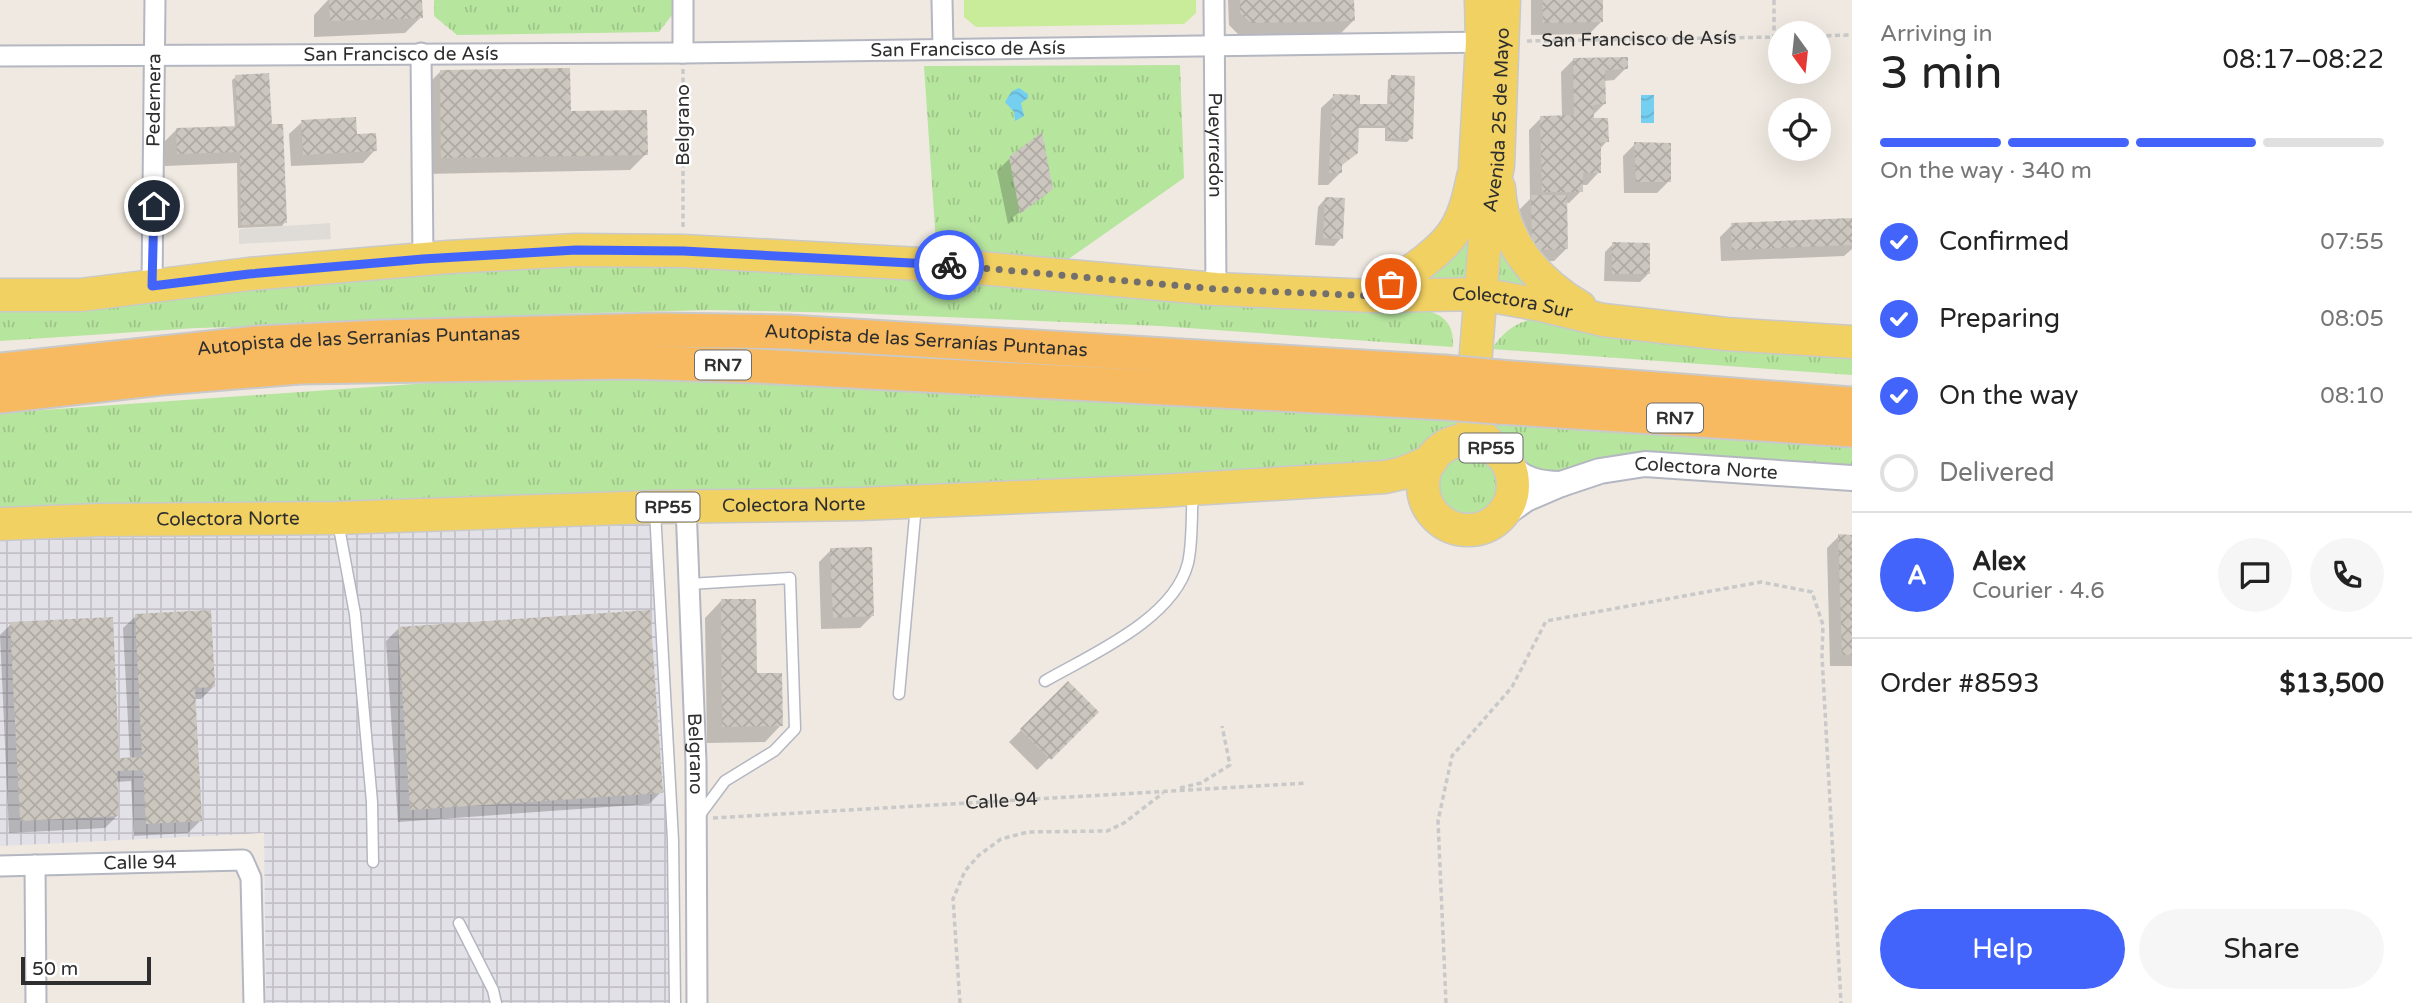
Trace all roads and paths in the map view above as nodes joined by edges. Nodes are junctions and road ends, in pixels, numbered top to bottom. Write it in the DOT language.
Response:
graph roads {
  1 [pos="155,0"];
  2 [pos="682,0"];
  3 [pos="942,0"];
  4 [pos="1214,0"];
  5 [pos="1481,0"];
  6 [pos="1504,0"];
  7 [pos="1774,0"];
  8 [pos="1776,21"];
  9 [pos="1852,35"];
  10 [pos="1831,36"];
  11 [pos="1768,37"];
  12 [pos="1493,42"];
  13 [pos="1214,46"];
  14 [pos="943,48"];
  15 [pos="683,53"];
  16 [pos="155,54"];
  17 [pos="421,54"];
  18 [pos="0,56"];
  19 [pos="1487,165"];
  20 [pos="683,251"];
  21 [pos="423,259"];
  22 [pos="152,286"];
  23 [pos="1216,289"];
  24 [pos="1481,294"];
  25 [pos="0,295"];
  26 [pos="1374,296"];
  27 [pos="1602,320"];
  28 [pos="381,337"];
  29 [pos="1852,342"];
  30 [pos="0,346"];
  31 [pos="0,370"];
  32 [pos="1472,390"];
  33 [pos="0,396"];
  34 [pos="1852,404"];
  35 [pos="1852,430"];
  36 [pos="1437,454"];
  37 [pos="1502,457"];
  38 [pos="1852,478"];
  39 [pos="1335,479"];
  40 [pos="1561,484"];
  41 [pos="1194,488"];
  42 [pos="917,501"];
  43 [pos="654,506"];
  44 [pos="685,506"];
  45 [pos="337,518"];
  46 [pos="1438,518"];
  47 [pos="1499,518"];
  48 [pos="0,524"];
  49 [pos="689,584"];
  50 [pos="1045,681"];
  51 [pos="899,694"];
  52 [pos="1222,726"];
  53 [pos="1307,783"];
  54 [pos="696,819"];
  55 [pos="373,862"];
  56 [pos="36,865"];
  57 [pos="0,866"];
  58 [pos="459,923"];
  59 [pos="36,1003"];
  60 [pos="254,1003"];
  61 [pos="496,1003"];
  62 [pos="675,1003"];
  63 [pos="697,1003"];
  64 [pos="960,1003"];
  65 [pos="1446,1003"];
  66 [pos="1841,1003"];
  1 -- 16 [label="street, Pedernera"];
  2 -- 15 [label="street"];
  3 -- 14 [label="street"];
  4 -- 13 [label="street, Pueyrredón"];
  5 -- 12 [label="main road, Avenida 25 de Mayo / RP55"];
  6 -- 12 [label="main road, Avenida 25 de Mayo / RP55"];
  7 -- 8 [label="path"];
  9 -- 10 [label="path"];
  11 -- 12 [label="path, San Francisco de Asís"];
  12 -- 13 [label="street, San Francisco de Asís"];
  12 -- 19 [label="main road, Avenida 25 de Mayo / RP55"];
  13 -- 14 [label="street, San Francisco de Asís"];
  13 -- 23 [label="street, Pueyrredón"];
  14 -- 15 [label="street, San Francisco de Asís"];
  15 -- 17 [label="street, San Francisco de Asís"];
  15 -- 20 [label="path, Belgrano"];
  16 -- 17 [label="street, San Francisco de Asís"];
  16 -- 18 [label="street, San Francisco de Asís"];
  16 -- 22 [label="street, Pedernera"];
  17 -- 21 [label="street"];
  19 -- 24 [label="main road, Avenida 25 de Mayo / RP55"];
  19 -- 26 [label="main road"];
  19 -- 27 [label="main road"];
  20 -- 21 [label="main road, Colectora Sur"];
  20 -- 23 [label="main road, Colectora Sur"];
  21 -- 22 [label="main road, Colectora Sur"];
  22 -- 25 [label="main road, Colectora Sur"];
  23 -- 26 [label="main road, Colectora Sur"];
  24 -- 26 [label="main road, Colectora Sur"];
  24 -- 27 [label="main road, Colectora Sur"];
  24 -- 32 [label="main road, Avenida 25 de Mayo / RP55"];
  27 -- 29 [label="main road, Colectora Sur"];
  28 -- 30 [label="highway"];
  28 -- 31 [label="highway, Autopista de las Serranías Puntanas / RN7"];
  28 -- 32 [label="highway, Autopista de las Serranías Puntanas / RN7"];
  32 -- 33 [label="highway, Autopista de las Serranías Puntanas / RN7"];
  32 -- 34 [label="highway, Autopista de las Serranías Puntanas / RN7"];
  32 -- 35 [label="highway, Autopista de las Serranías Puntanas / RN7"];
  32 -- 36 [label="main road, Avenida 25 de Mayo / RP55"];
  32 -- 37 [label="main road, Avenida 25 de Mayo / RP55"];
  36 -- 37 [label="main road, RP55"];
  36 -- 39 [label="main road, Colectora Norte / RP55"];
  36 -- 46 [label="main road, RP55"];
  37 -- 40 [label="street, Colectora Norte"];
  37 -- 47 [label="main road, RP55"];
  38 -- 40 [label="street, Colectora Norte"];
  39 -- 41 [label="main road, Colectora Norte / RP55"];
  39 -- 46 [label="main road, Colectora Norte / RP55"];
  40 -- 47 [label="street, Colectora Norte"];
  41 -- 42 [label="main road, Colectora Norte / RP55"];
  41 -- 50 [label="lane"];
  42 -- 44 [label="main road, Colectora Norte / RP55"];
  42 -- 51 [label="lane"];
  43 -- 44 [label="main road, Colectora Norte / RP55"];
  43 -- 45 [label="main road, Colectora Norte / RP55"];
  43 -- 62 [label="lane"];
  44 -- 49 [label="street, Belgrano"];
  45 -- 48 [label="main road, Colectora Norte / RP55"];
  45 -- 55 [label="lane"];
  46 -- 47 [label="main road, RP55"];
  49 -- 54 [label="street, Belgrano"];
  49 -- 54 [label="lane"];
  52 -- 64 [label="path"];
  53 -- 54 [label="path, Calle 94"];
  54 -- 63 [label="street, Belgrano"];
  56 -- 57 [label="street, Calle 94"];
  56 -- 59 [label="street"];
  56 -- 60 [label="street, Calle 94"];
  58 -- 61 [label="lane"];
  65 -- 66 [label="path"];
}
